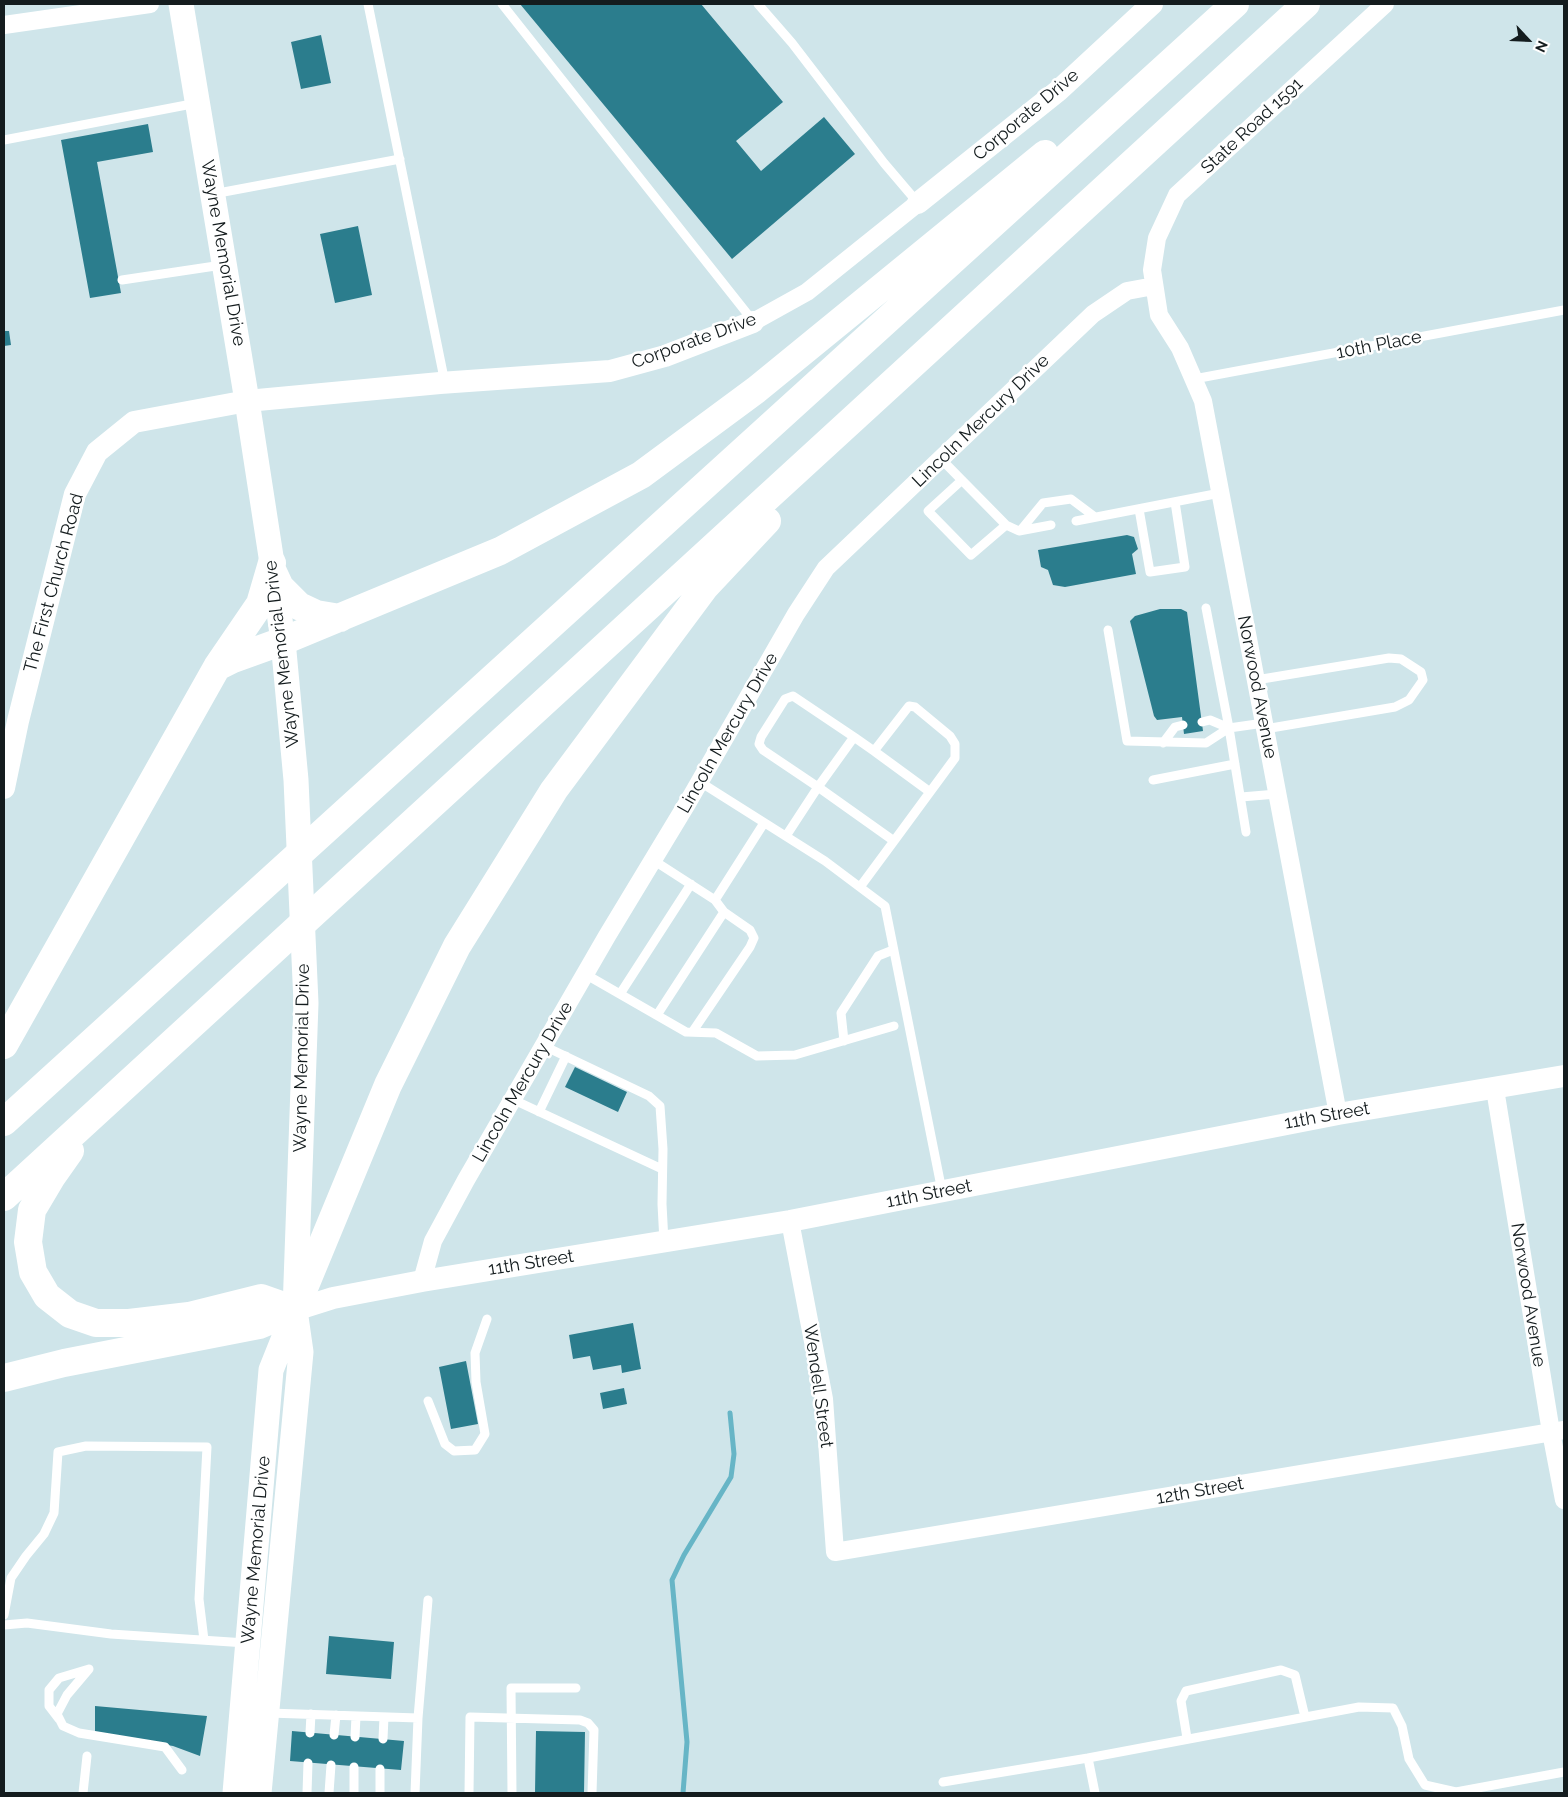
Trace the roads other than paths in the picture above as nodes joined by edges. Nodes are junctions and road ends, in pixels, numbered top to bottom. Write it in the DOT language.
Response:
graph roads {
  1 [pos="150,4"];
  2 [pos="181,4"];
  3 [pos="368,4"];
  4 [pos="502,4"];
  5 [pos="758,4"];
  6 [pos="1152,4"];
  7 [pos="1235,4"];
  8 [pos="1306,4"];
  9 [pos="1385,4"];
  10 [pos="4,25"];
  11 [pos="1172,62"];
  12 [pos="197,103"];
  13 [pos="4,140"];
  14 [pos="400,159"];
  15 [pos="213,194"];
  16 [pos="918,203"];
  17 [pos="224,264"];
  18 [pos="1153,278"];
  19 [pos="122,280"];
  20 [pos="1564,310"];
  21 [pos="753,322"];
  22 [pos="900,376"];
  23 [pos="1194,379"];
  24 [pos="445,383"];
  25 [pos="247,401"];
  26 [pos="941,459"];
  27 [pos="962,480"];
  28 [pos="1220,493"];
  29 [pos="1175,502"];
  30 [pos="1139,509"];
  31 [pos="1095,517"];
  32 [pos="1076,521"];
  33 [pos="1006,525"];
  34 [pos="1051,525"];
  35 [pos="1020,531"];
  36 [pos="273,567"];
  37 [pos="1206,608"];
  38 [pos="340,618"];
  39 [pos="1108,630"];
  40 [pos="283,641"];
  41 [pos="218,667"];
  42 [pos="1256,680"];
  43 [pos="1202,722"];
  44 [pos="1183,725"];
  45 [pos="1264,726"];
  46 [pos="1229,728"];
  47 [pos="854,737"];
  48 [pos="1163,743"];
  49 [pos="874,751"];
  50 [pos="1235,764"];
  51 [pos="1153,780"];
  52 [pos="700,782"];
  53 [pos="818,787"];
  54 [pos="4,788"];
  55 [pos="930,792"];
  56 [pos="1277,794"];
  57 [pos="1240,797"];
  58 [pos="764,823"];
  59 [pos="1246,832"];
  60 [pos="786,836"];
  61 [pos="894,841"];
  62 [pos="653,860"];
  63 [pos="691,884"];
  64 [pos="860,887"];
  65 [pos="715,900"];
  66 [pos="724,912"];
  67 [pos="893,950"];
  68 [pos="585,974"];
  69 [pos="620,994"];
  70 [pos="657,1015"];
  71 [pos="894,1026"];
  72 [pos="693,1031"];
  73 [pos="844,1041"];
  74 [pos="4,1044"];
  75 [pos="544,1046"];
  76 [pos="566,1056"];
  77 [pos="149,1066"];
  78 [pos="1564,1076"];
  79 [pos="1495,1089"];
  80 [pos="514,1100"];
  81 [pos="539,1112"];
  82 [pos="1338,1114"];
  83 [pos="4,1122"];
  84 [pos="662,1169"];
  85 [pos="942,1191"];
  86 [pos="4,1197"];
  87 [pos="790,1221"];
  88 [pos="664,1242"];
  89 [pos="422,1281"];
  90 [pos="295,1310"];
  91 [pos="487,1319"];
  92 [pos="4,1378"];
  93 [pos="428,1401"];
  94 [pos="1558,1431"];
  95 [pos="1564,1500"];
  96 [pos="835,1552"];
  97 [pos="428,1600"];
  98 [pos="4,1615"];
  99 [pos="4,1625"];
  100 [pos="204,1640"];
  101 [pos="248,1643"];
  102 [pos="576,1688"];
  103 [pos="267,1713"];
  104 [pos="311,1714"];
  105 [pos="336,1715"];
  106 [pos="356,1716"];
  107 [pos="384,1717"];
  108 [pos="1305,1717"];
  109 [pos="418,1718"];
  110 [pos="511,1718"];
  111 [pos="60,1719"];
  112 [pos="310,1733"];
  113 [pos="334,1735"];
  114 [pos="355,1737"];
  115 [pos="1187,1738"];
  116 [pos="383,1739"];
  117 [pos="87,1756"];
  118 [pos="1088,1758"];
  119 [pos="308,1763"];
  120 [pos="331,1765"];
  121 [pos="354,1767"];
  122 [pos="380,1769"];
  123 [pos="182,1770"];
  124 [pos="1564,1772"];
  125 [pos="942,1782"];
  126 [pos="84,1793"];
  127 [pos="235,1793"];
  128 [pos="259,1793"];
  129 [pos="307,1793"];
  130 [pos="329,1793"];
  131 [pos="354,1793"];
  132 [pos="380,1793"];
  133 [pos="415,1793"];
  134 [pos="469,1793"];
  135 [pos="512,1793"];
  136 [pos="592,1793"];
  137 [pos="1095,1793"];
  1 -- 10 [label="street"];
  2 -- 12 [label="main road, Wayne Memorial Drive"];
  3 -- 14 [label="lane"];
  4 -- 21 [label="lane"];
  5 -- 16 [label="lane"];
  6 -- 16 [label="street, Corporate Drive"];
  7 -- 11 [label="highway"];
  8 -- 22 [label="highway"];
  9 -- 18 [label="street, State Road 1591"];
  11 -- 38 [label="highway"];
  11 -- 83 [label="highway"];
  12 -- 13 [label="lane"];
  12 -- 15 [label="main road, Wayne Memorial Drive"];
  14 -- 15 [label="lane"];
  14 -- 24 [label="lane"];
  15 -- 17 [label="main road, Wayne Memorial Drive"];
  16 -- 21 [label="street, Corporate Drive"];
  17 -- 19 [label="lane"];
  17 -- 25 [label="main road, Wayne Memorial Drive"];
  18 -- 23 [label="street, Norwood Avenue"];
  18 -- 26 [label="street, Lincoln Mercury Drive"];
  20 -- 23 [label="lane, 10th Place"];
  21 -- 24 [label="street, Corporate Drive"];
  22 -- 77 [label="highway"];
  22 -- 90 [label="highway"];
  23 -- 28 [label="street, Norwood Avenue"];
  24 -- 25 [label="street, Corporate Drive"];
  25 -- 36 [label="main road, Wayne Memorial Drive"];
  25 -- 54 [label="street, The First Church Road"];
  26 -- 27 [label="lane"];
  26 -- 52 [label="street, Lincoln Mercury Drive"];
  27 -- 33 [label="lane"];
  27 -- 33 [label="lane"];
  28 -- 29 [label="lane"];
  28 -- 42 [label="street, Norwood Avenue"];
  29 -- 30 [label="lane"];
  29 -- 30 [label="lane"];
  30 -- 31 [label="lane"];
  31 -- 32 [label="lane"];
  31 -- 35 [label="lane"];
  33 -- 35 [label="lane"];
  34 -- 35 [label="lane"];
  36 -- 38 [label="highway"];
  36 -- 40 [label="main road, Wayne Memorial Drive"];
  36 -- 41 [label="highway"];
  37 -- 46 [label="lane"];
  38 -- 40 [label="highway"];
  39 -- 48 [label="lane"];
  40 -- 41 [label="highway"];
  40 -- 90 [label="main road, Wayne Memorial Drive"];
  41 -- 74 [label="highway"];
  42 -- 45 [label="street, Norwood Avenue"];
  42 -- 45 [label="lane"];
  43 -- 46 [label="lane"];
  44 -- 48 [label="lane"];
  45 -- 46 [label="lane"];
  45 -- 56 [label="street, Norwood Avenue"];
  46 -- 48 [label="lane"];
  46 -- 50 [label="lane"];
  47 -- 49 [label="lane"];
  47 -- 53 [label="lane"];
  47 -- 53 [label="lane"];
  49 -- 55 [label="lane"];
  49 -- 55 [label="lane"];
  50 -- 51 [label="lane"];
  50 -- 57 [label="lane"];
  52 -- 58 [label="lane"];
  52 -- 62 [label="street, Lincoln Mercury Drive"];
  53 -- 60 [label="lane"];
  53 -- 61 [label="lane"];
  55 -- 61 [label="lane"];
  56 -- 57 [label="lane"];
  56 -- 82 [label="street, Norwood Avenue"];
  57 -- 59 [label="lane"];
  58 -- 60 [label="lane"];
  58 -- 65 [label="lane"];
  60 -- 64 [label="lane"];
  61 -- 64 [label="lane"];
  62 -- 63 [label="lane"];
  62 -- 68 [label="street, Lincoln Mercury Drive"];
  63 -- 65 [label="lane"];
  63 -- 69 [label="lane"];
  64 -- 67 [label="lane"];
  65 -- 66 [label="lane"];
  66 -- 70 [label="lane"];
  66 -- 72 [label="lane"];
  67 -- 73 [label="lane"];
  67 -- 85 [label="lane"];
  68 -- 69 [label="lane"];
  68 -- 75 [label="street, Lincoln Mercury Drive"];
  69 -- 70 [label="lane"];
  70 -- 72 [label="lane"];
  71 -- 73 [label="lane"];
  72 -- 73 [label="lane"];
  75 -- 76 [label="lane"];
  75 -- 80 [label="street, Lincoln Mercury Drive"];
  76 -- 81 [label="lane"];
  76 -- 84 [label="lane"];
  77 -- 86 [label="highway"];
  77 -- 90 [label="highway"];
  78 -- 79 [label="street, 11th Street"];
  79 -- 82 [label="street, 11th Street"];
  79 -- 94 [label="street, Norwood Avenue"];
  80 -- 81 [label="lane"];
  80 -- 89 [label="street, Lincoln Mercury Drive"];
  81 -- 84 [label="lane"];
  82 -- 85 [label="street, 11th Street"];
  84 -- 88 [label="lane"];
  85 -- 87 [label="street, 11th Street"];
  87 -- 88 [label="street, 11th Street"];
  87 -- 96 [label="street, Wendell Street"];
  88 -- 89 [label="street, 11th Street"];
  89 -- 90 [label="street, 11th Street"];
  90 -- 92 [label="highway"];
  90 -- 101 [label="main road, Wayne Memorial Drive"];
  90 -- 103 [label="main road, Wayne Memorial Drive"];
  91 -- 93 [label="lane"];
  94 -- 95 [label="street, Norwood Avenue"];
  94 -- 96 [label="street, 12th Street"];
  97 -- 109 [label="lane"];
  98 -- 100 [label="lane"];
  99 -- 100 [label="lane"];
  100 -- 101 [label="lane"];
  101 -- 127 [label="main road, Wayne Memorial Drive"];
  102 -- 110 [label="lane"];
  103 -- 104 [label="lane"];
  103 -- 128 [label="main road, Wayne Memorial Drive"];
  104 -- 105 [label="lane"];
  104 -- 112 [label="lane"];
  105 -- 106 [label="lane"];
  105 -- 113 [label="lane"];
  106 -- 107 [label="lane"];
  106 -- 114 [label="lane"];
  107 -- 109 [label="lane"];
  107 -- 116 [label="lane"];
  108 -- 115 [label="lane"];
  108 -- 115 [label="lane"];
  108 -- 124 [label="lane"];
  109 -- 133 [label="lane"];
  110 -- 134 [label="lane"];
  110 -- 135 [label="lane"];
  110 -- 136 [label="lane"];
  111 -- 111 [label="lane"];
  111 -- 123 [label="lane"];
  115 -- 118 [label="lane"];
  117 -- 126 [label="lane"];
  118 -- 125 [label="lane"];
  118 -- 137 [label="lane"];
  119 -- 129 [label="lane"];
  120 -- 130 [label="lane"];
  121 -- 131 [label="lane"];
  122 -- 132 [label="lane"];
}
